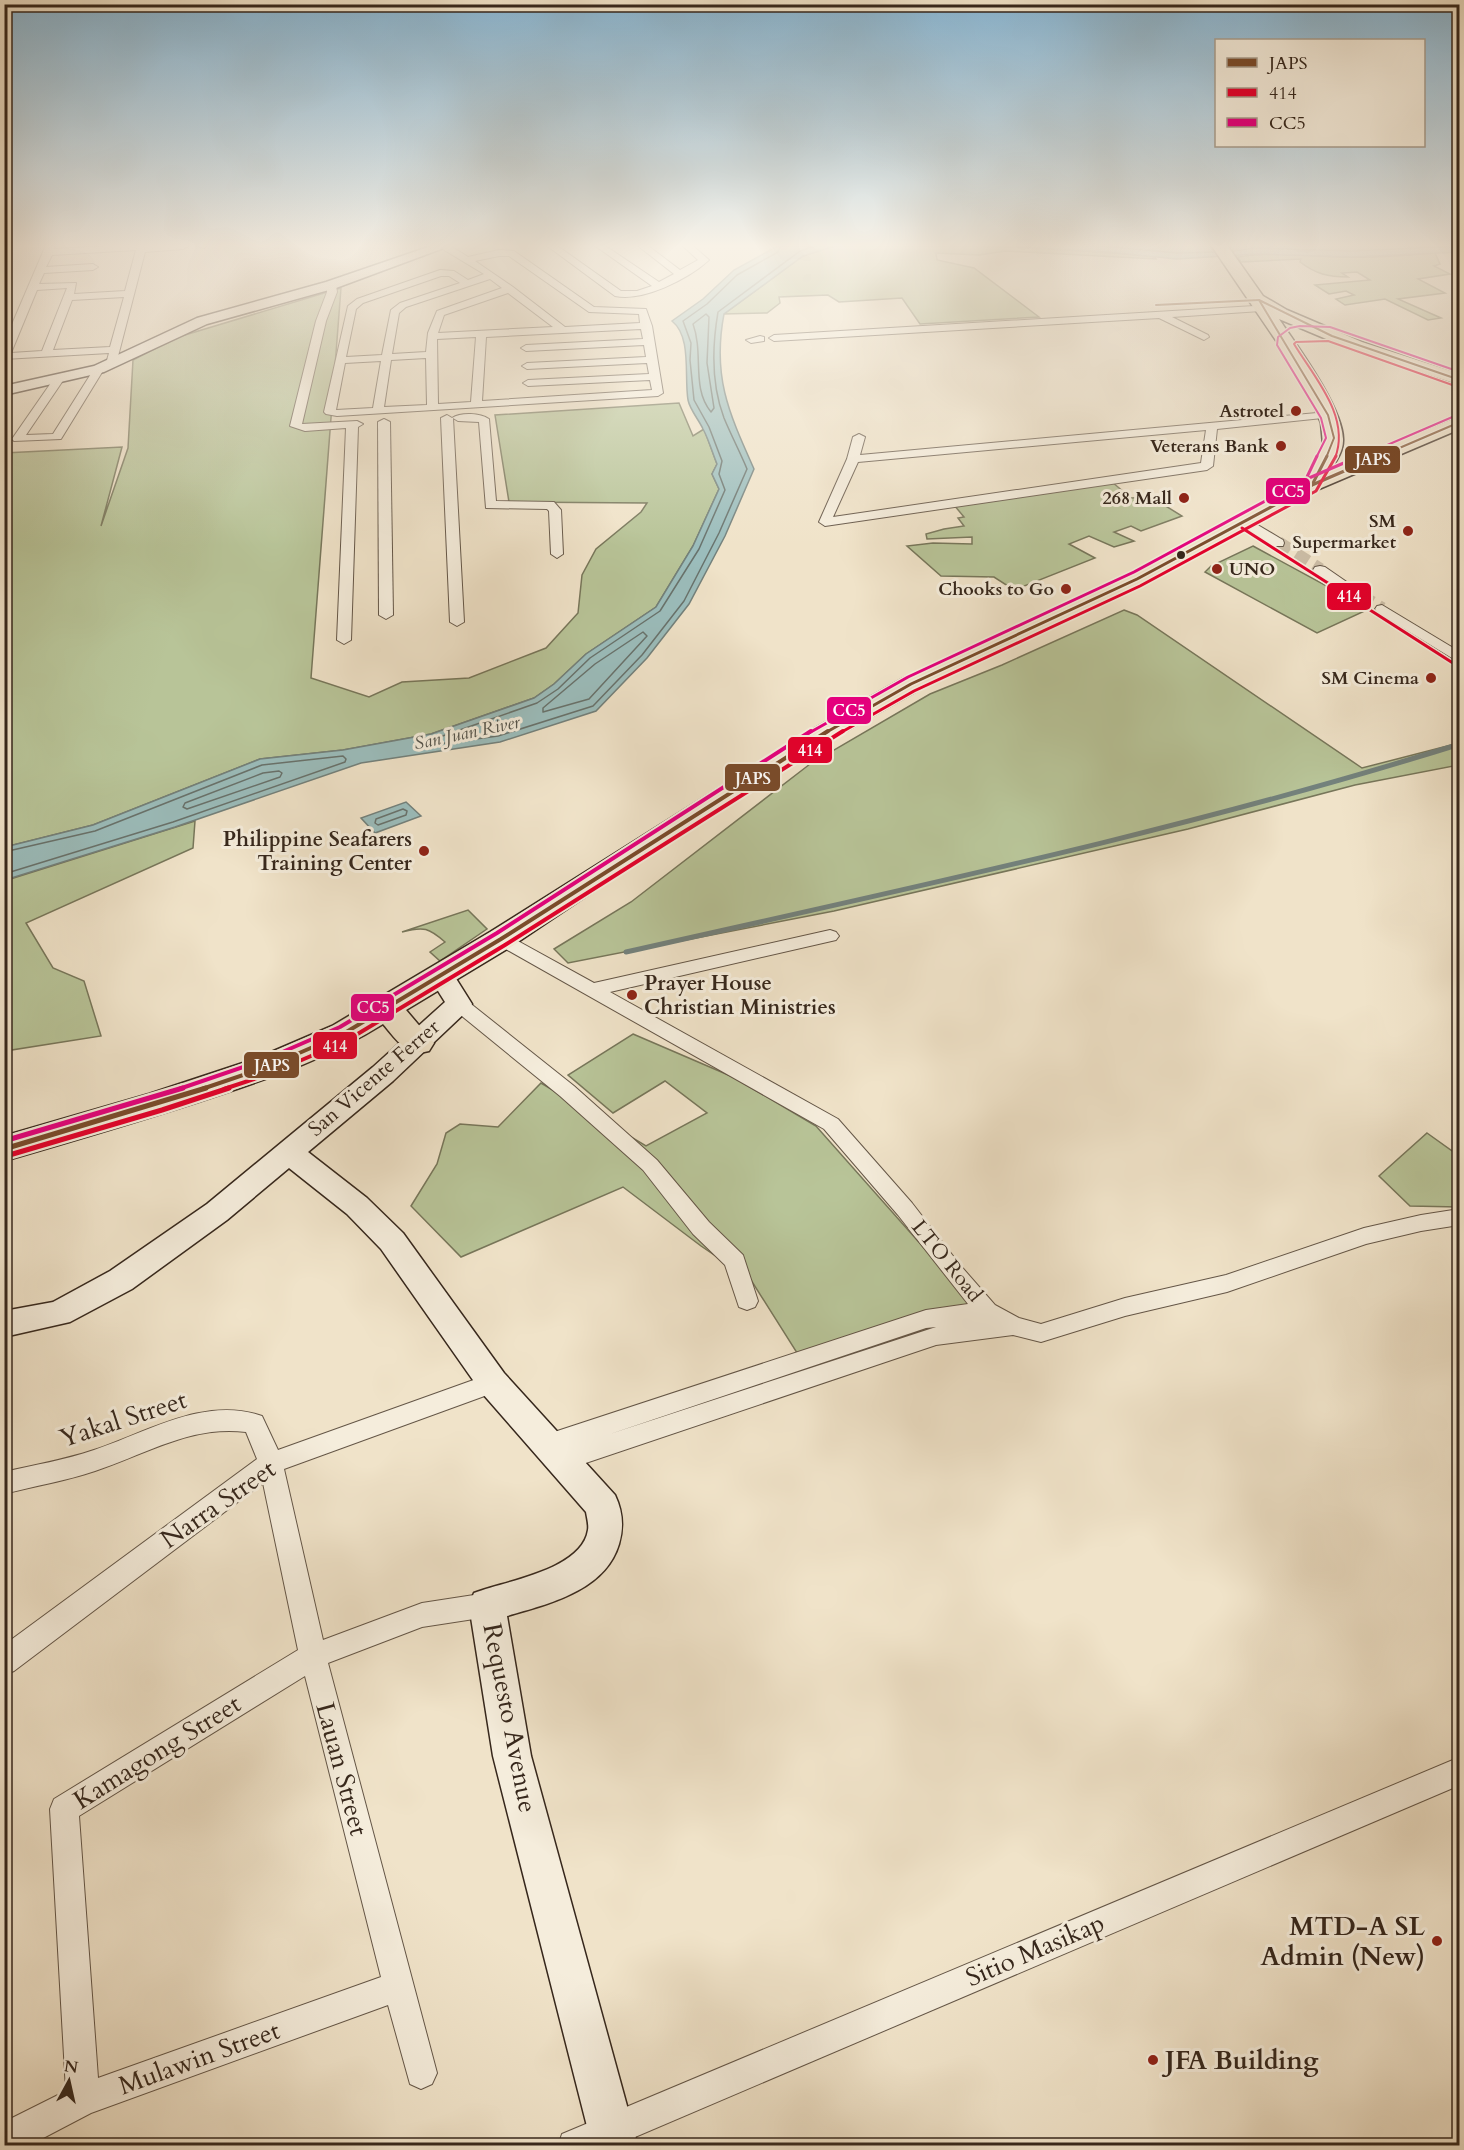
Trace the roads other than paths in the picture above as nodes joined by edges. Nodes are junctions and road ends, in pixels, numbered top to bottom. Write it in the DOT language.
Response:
graph roads {
  1 [pos="49,345"];
  2 [pos="115,345"];
  3 [pos="148,345"];
  4 [pos="315,345"];
  5 [pos="343,345"];
  6 [pos="387,345"];
  7 [pos="433,345"];
  8 [pos="480,345"];
  9 [pos="581,345"];
  10 [pos="650,345"];
  11 [pos="1286,345"];
  12 [pos="1361,345"];
  13 [pos="526,348"];
  14 [pos="114,350"];
  15 [pos="46,354"];
  16 [pos="432,355"];
  17 [pos="4,356"];
  18 [pos="385,357"];
  19 [pos="341,360"];
  20 [pos="653,360"];
  21 [pos="527,366"];
  22 [pos="105,367"];
  23 [pos="656,377"];
  24 [pos="59,379"];
  25 [pos="1460,380"];
  26 [pos="528,383"];
  27 [pos="4,391"];
  28 [pos="529,402"];
  29 [pos="476,406"];
  30 [pos="433,408"];
  31 [pos="1328,415"];
  32 [pos="381,417"];
  33 [pos="447,418"];
  34 [pos="1460,422"];
  35 [pos="352,425"];
  36 [pos="1212,427"];
  37 [pos="858,437"];
  38 [pos="1332,445"];
  39 [pos="853,459"];
  40 [pos="1375,460"];
  41 [pos="1312,485"];
  42 [pos="1246,522"];
  43 [pos="1278,543"];
  44 [pos="557,555"];
  45 [pos="1320,570"];
  46 [pos="1360,596"];
  47 [pos="1382,609"];
  48 [pos="386,615"];
  49 [pos="457,622"];
  50 [pos="344,640"];
  51 [pos="1460,659"];
  52 [pos="830,936"];
  53 [pos="501,939"];
  54 [pos="441,975"];
  55 [pos="591,990"];
  56 [pos="459,1004"];
  57 [pos="386,1008"];
  58 [pos="418,1043"];
  59 [pos="4,1149"];
  60 [pos="289,1152"];
  61 [pos="1460,1220"];
  62 [pos="747,1301"];
  63 [pos="987,1311"];
  64 [pos="4,1323"];
  65 [pos="1013,1326"];
  66 [pos="493,1383"];
  67 [pos="555,1452"];
  68 [pos="271,1463"];
  69 [pos="4,1483"];
  70 [pos="487,1605"];
  71 [pos="313,1656"];
  72 [pos="4,1662"];
  73 [pos="1460,1771"];
  74 [pos="398,1986"];
  75 [pos="421,2073"];
  76 [pos="83,2100"];
  77 [pos="4,2140"];
  78 [pos="599,2140"];
  1 -- 15 [label="street"];
  2 -- 14 [label="street"];
  3 -- 22 [label="main road"];
  4 -- 35 [label="street"];
  5 -- 19 [label="street"];
  6 -- 18 [label="street"];
  7 -- 16 [label="street"];
  8 -- 29 [label="street"];
  9 -- 13 [label="street"];
  10 -- 20 [label="street"];
  11 -- 31 [label="highway"];
  12 -- 25 [label="highway"];
  13 -- 21 [label="street"];
  14 -- 15 [label="street"];
  14 -- 22 [label="street"];
  15 -- 17 [label="street"];
  16 -- 18 [label="street"];
  16 -- 30 [label="street"];
  18 -- 19 [label="street"];
  18 -- 32 [label="street"];
  19 -- 32 [label="street"];
  20 -- 21 [label="street"];
  20 -- 23 [label="street"];
  21 -- 26 [label="street"];
  22 -- 24 [label="main road"];
  22 -- 24 [label="street"];
  23 -- 26 [label="street"];
  23 -- 28 [label="street"];
  24 -- 27 [label="main road"];
  26 -- 28 [label="street"];
  28 -- 29 [label="street"];
  29 -- 30 [label="street"];
  30 -- 32 [label="street"];
  31 -- 36 [label="street"];
  31 -- 38 [label="highway"];
  32 -- 33 [label="street"];
  32 -- 35 [label="street"];
  32 -- 48 [label="street"];
  33 -- 44 [label="street"];
  33 -- 49 [label="street"];
  34 -- 40 [label="highway"];
  35 -- 50 [label="street"];
  36 -- 39 [label="street"];
  36 -- 39 [label="street"];
  37 -- 39 [label="street"];
  38 -- 40 [label="highway"];
  38 -- 41 [label="highway"];
  40 -- 41 [label="highway"];
  41 -- 42 [label="highway"];
  42 -- 43 [label="street"];
  42 -- 53 [label="highway"];
  45 -- 46 [label="street"];
  47 -- 51 [label="street"];
  52 -- 55 [label="street"];
  53 -- 54 [label="highway"];
  53 -- 55 [label="street, LTO Road"];
  54 -- 56 [label="main road"];
  54 -- 57 [label="highway"];
  55 -- 63 [label="street, LTO Road"];
  56 -- 58 [label="main road, San Vicente Ferrer"];
  56 -- 62 [label="street"];
  57 -- 58 [label="highway"];
  57 -- 59 [label="highway"];
  58 -- 60 [label="main road, San Vicente Ferrer"];
  60 -- 64 [label="main road, San Vicente Ferrer"];
  60 -- 66 [label="main road, Requesto Avenue"];
  61 -- 65 [label="street, LTO Road"];
  63 -- 65 [label="street, LTO Road"];
  63 -- 67 [label="street"];
  65 -- 67 [label="street"];
  66 -- 67 [label="main road, Requesto Avenue"];
  66 -- 68 [label="street, Narra Street"];
  67 -- 70 [label="main road, Requesto Avenue"];
  68 -- 69 [label="street, Yakal Street"];
  68 -- 71 [label="street, Lauan Street"];
  68 -- 72 [label="street, Narra Street"];
  70 -- 71 [label="street, Kamagong Street"];
  70 -- 78 [label="main road, Requesto Avenue"];
  71 -- 74 [label="street, Lauan Street"];
  71 -- 76 [label="street, Kamagong Street"];
  73 -- 78 [label="street, Sitio Masikap"];
  74 -- 75 [label="street, Lauan Street"];
  74 -- 76 [label="street, Mulawin Street"];
  76 -- 77 [label="street, Mulawin Street"];
}
